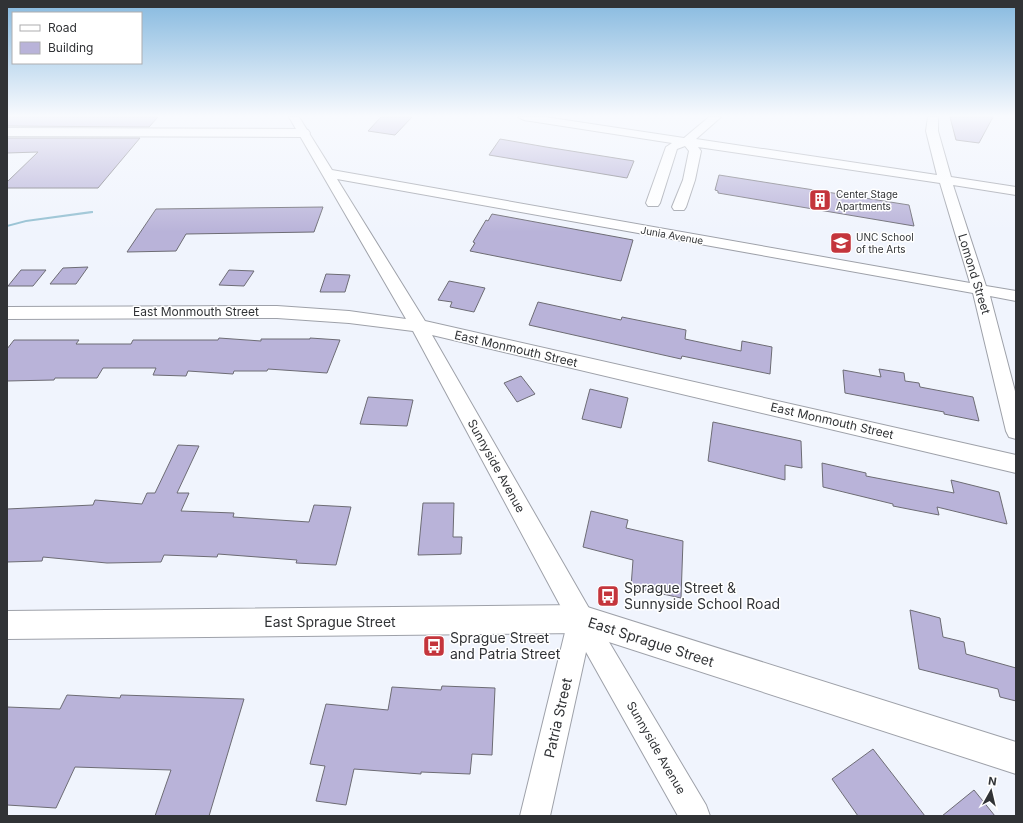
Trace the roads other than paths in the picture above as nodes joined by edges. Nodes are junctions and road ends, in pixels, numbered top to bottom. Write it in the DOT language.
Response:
graph roads {
  1 [pos="316,155"];
  2 [pos="669,155"];
  3 [pos="694,155"];
  4 [pos="782,155"];
  5 [pos="938,155"];
  6 [pos="327,173"];
  7 [pos="945,180"];
  8 [pos="1016,191"];
  9 [pos="653,203"];
  10 [pos="679,207"];
  11 [pos="980,290"];
  12 [pos="1016,296"];
  13 [pos="7,313"];
  14 [pos="419,326"];
  15 [pos="1016,431"];
  16 [pos="1016,464"];
  17 [pos="581,619"];
  18 [pos="7,625"];
  19 [pos="1016,758"];
  20 [pos="534,816"];
  21 [pos="695,816"];
  1 -- 6 [label="street, Sunnyside Avenue"];
  2 -- 9 [label="street"];
  3 -- 10 [label="street"];
  4 -- 7 [label="street"];
  5 -- 7 [label="street, Lomond Street"];
  6 -- 11 [label="street, Junia Avenue"];
  6 -- 14 [label="street, Sunnyside Avenue"];
  7 -- 8 [label="street"];
  7 -- 11 [label="street, Lomond Street"];
  11 -- 12 [label="street, Junia Avenue"];
  11 -- 15 [label="street, Lomond Street"];
  13 -- 14 [label="street, East Monmouth Street"];
  14 -- 16 [label="street, East Monmouth Street"];
  14 -- 17 [label="street, Sunnyside Avenue"];
  17 -- 18 [label="main road, East Sprague Street"];
  17 -- 19 [label="main road, East Sprague Street"];
  17 -- 20 [label="street, Patria Street"];
  17 -- 21 [label="street, Sunnyside Avenue"];
}
